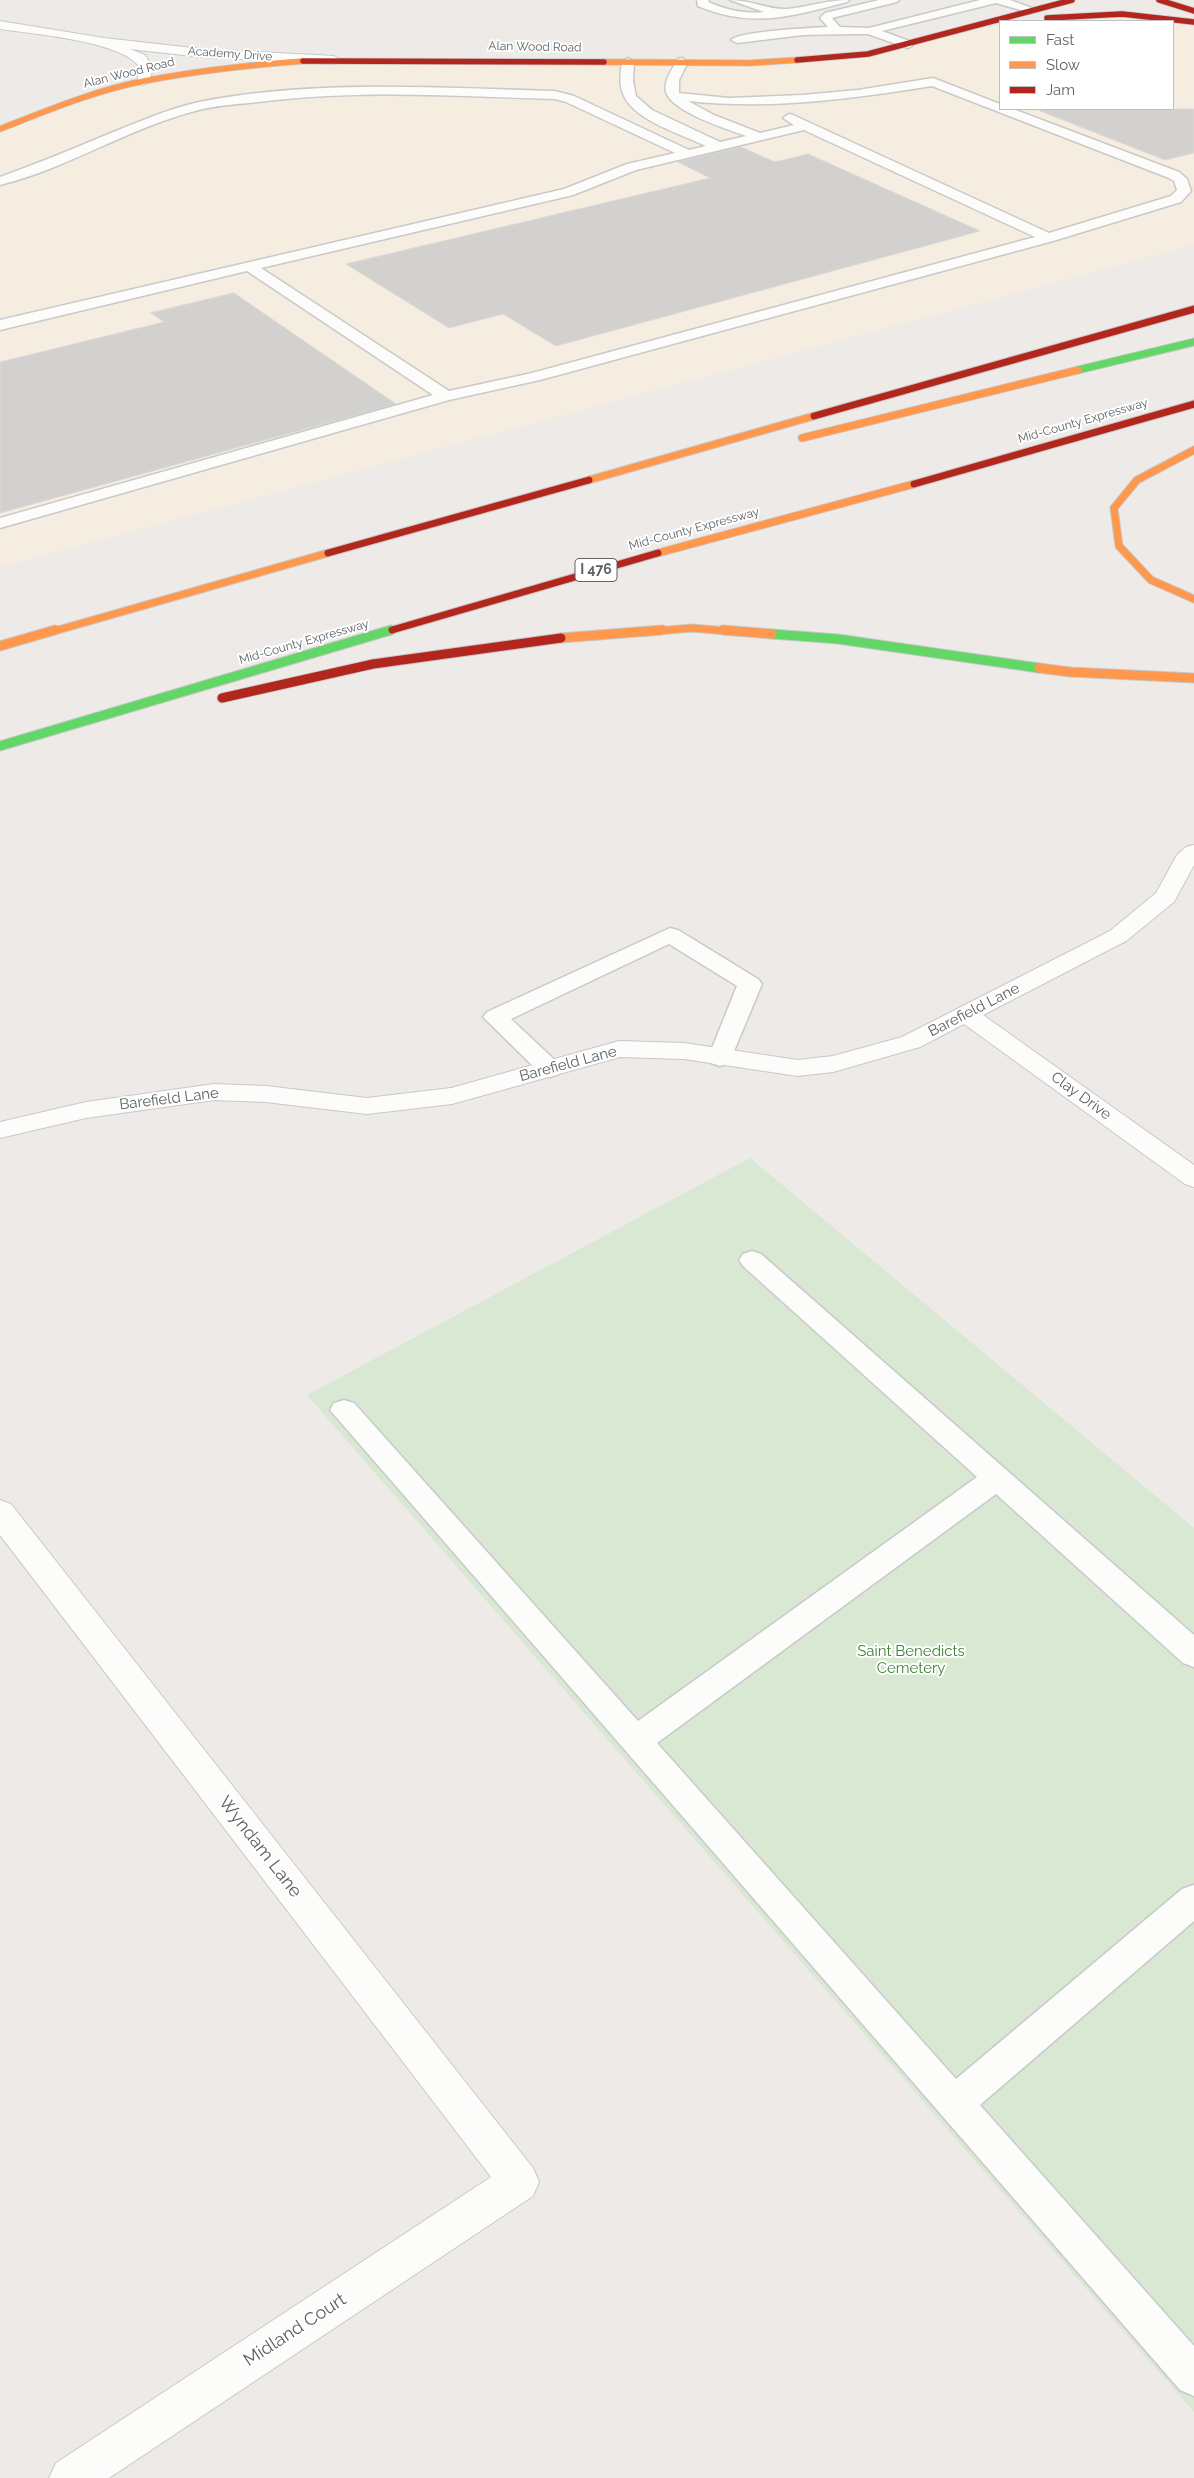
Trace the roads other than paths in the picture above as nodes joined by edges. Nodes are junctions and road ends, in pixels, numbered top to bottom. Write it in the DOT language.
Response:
graph roads {
  1 [pos="702,0"];
  2 [pos="736,0"];
  3 [pos="843,0"];
  4 [pos="893,0"];
  5 [pos="996,0"];
  6 [pos="1072,0"];
  7 [pos="1159,0"];
  8 [pos="1032,10"];
  9 [pos="1194,11"];
  10 [pos="787,12"];
  11 [pos="1033,20"];
  12 [pos="1194,22"];
  13 [pos="0,25"];
  14 [pos="999,26"];
  15 [pos="836,30"];
  16 [pos="869,31"];
  17 [pos="939,36"];
  18 [pos="737,40"];
  19 [pos="104,42"];
  20 [pos="908,44"];
  21 [pos="356,60"];
  22 [pos="628,62"];
  23 [pos="682,62"];
  24 [pos="143,81"];
  25 [pos="675,96"];
  26 [pos="752,100"];
  27 [pos="999,107"];
  28 [pos="1006,110"];
  29 [pos="805,126"];
  30 [pos="0,129"];
  31 [pos="757,136"];
  32 [pos="717,146"];
  33 [pos="686,153"];
  34 [pos="0,181"];
  35 [pos="1048,238"];
  36 [pos="250,267"];
  37 [pos="1194,309"];
  38 [pos="0,325"];
  39 [pos="1194,342"];
  40 [pos="446,396"];
  41 [pos="1194,404"];
  42 [pos="795,440"];
  43 [pos="1194,450"];
  44 [pos="0,522"];
  45 [pos="478,524"];
  46 [pos="1194,599"];
  47 [pos="0,646"];
  48 [pos="0,650"];
  49 [pos="1194,678"];
  50 [pos="207,702"];
  51 [pos="94,730"];
  52 [pos="0,746"];
  53 [pos="0,754"];
  54 [pos="1194,852"];
  55 [pos="966,1014"];
  56 [pos="720,1058"];
  57 [pos="550,1069"];
  58 [pos="0,1130"];
  59 [pos="1194,1178"];
  60 [pos="752,1260"];
  61 [pos="344,1410"];
  62 [pos="997,1478"];
  63 [pos="0,1512"];
  64 [pos="1194,1654"];
  65 [pos="635,1741"];
  66 [pos="1194,1900"];
  67 [pos="954,2104"];
  68 [pos="519,2182"];
  69 [pos="1194,2376"];
  70 [pos="71,2478"];
  1 -- 10 [label="lane"];
  2 -- 10 [label="lane"];
  3 -- 10 [label="lane"];
  4 -- 15 [label="lane"];
  5 -- 8 [label="lane"];
  5 -- 16 [label="lane"];
  6 -- 8 [label="main road, Alan Wood Road"];
  7 -- 9 [label="main road"];
  8 -- 17 [label="main road, Alan Wood Road"];
  11 -- 12 [label="main road"];
  13 -- 19 [label="street, Academy Drive"];
  14 -- 17 [label="main road"];
  15 -- 16 [label="lane"];
  15 -- 18 [label="lane"];
  16 -- 20 [label="lane"];
  17 -- 20 [label="main road, Alan Wood Road"];
  19 -- 21 [label="street, Academy Drive"];
  19 -- 24 [label="street, Academy Drive"];
  20 -- 23 [label="main road, Alan Wood Road"];
  21 -- 22 [label="main road, Alan Wood Road"];
  21 -- 24 [label="main road, Alan Wood Road"];
  22 -- 23 [label="main road, Alan Wood Road"];
  22 -- 32 [label="lane"];
  23 -- 25 [label="lane"];
  24 -- 30 [label="main road, Alan Wood Road"];
  25 -- 26 [label="lane"];
  25 -- 31 [label="lane"];
  26 -- 27 [label="lane"];
  26 -- 29 [label="lane"];
  28 -- 35 [label="lane"];
  29 -- 31 [label="lane"];
  29 -- 35 [label="lane"];
  31 -- 32 [label="lane"];
  32 -- 33 [label="lane"];
  33 -- 34 [label="lane"];
  33 -- 36 [label="lane"];
  35 -- 40 [label="lane"];
  36 -- 38 [label="lane"];
  36 -- 40 [label="lane"];
  37 -- 47 [label="main road"];
  39 -- 42 [label="main road"];
  40 -- 44 [label="lane"];
  41 -- 52 [label="main road, Mid-County Expressway / I 476"];
  43 -- 46 [label="main road"];
  45 -- 48 [label="main road"];
  49 -- 50 [label="main road"];
  51 -- 53 [label="main road"];
  54 -- 55 [label="street, Barefield Lane"];
  55 -- 56 [label="street, Barefield Lane"];
  55 -- 59 [label="street, Clay Drive"];
  56 -- 57 [label="street, Barefield Lane"];
  56 -- 57 [label="lane"];
  57 -- 58 [label="street, Barefield Lane"];
  60 -- 62 [label="lane"];
  61 -- 65 [label="lane"];
  62 -- 64 [label="lane"];
  62 -- 65 [label="lane"];
  63 -- 68 [label="street, Wyndam Lane"];
  65 -- 67 [label="lane"];
  66 -- 67 [label="lane"];
  67 -- 69 [label="lane"];
  68 -- 70 [label="street, Midland Court"];
}
